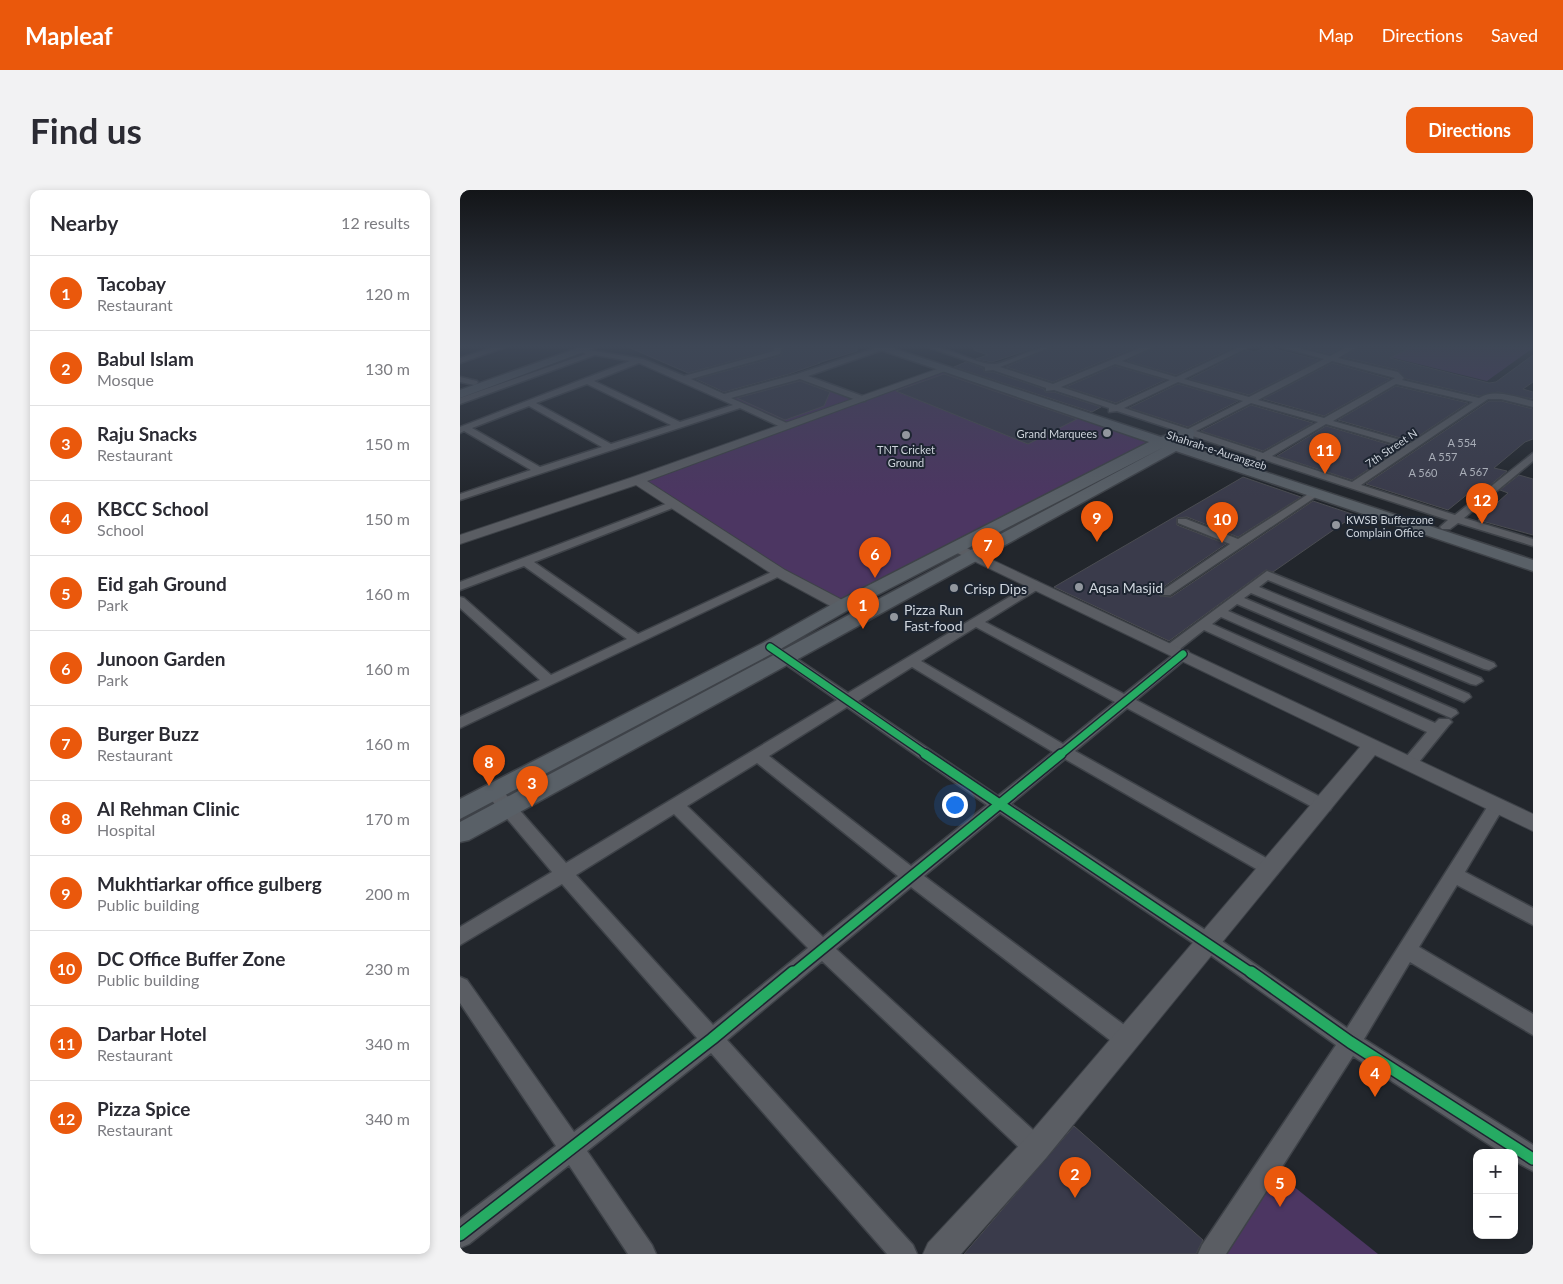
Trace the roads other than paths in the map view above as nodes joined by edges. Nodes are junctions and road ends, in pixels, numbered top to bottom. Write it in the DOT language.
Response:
graph roads {
  1 [pos="545,397"];
  2 [pos="620,397"];
  3 [pos="724,397"];
  4 [pos="856,397"];
  5 [pos="869,397"];
  6 [pos="1033,397"];
  7 [pos="1067,397"];
  8 [pos="1141,397"];
  9 [pos="1237,397"];
  10 [pos="1256,397"];
  11 [pos="1367,397"];
  12 [pos="1464,397"];
  13 [pos="1488,397"];
  14 [pos="1499,397"];
  15 [pos="862,399"];
  16 [pos="1249,400"];
  17 [pos="1480,401"];
  18 [pos="528,403"];
  19 [pos="1533,404"];
  20 [pos="740,405"];
  21 [pos="1110,411"];
  22 [pos="1325,421"];
  23 [pos="679,425"];
  24 [pos="786,426"];
  25 [pos="462,429"];
  26 [pos="1176,439"];
  27 [pos="1413,446"];
  28 [pos="610,448"];
  29 [pos="1533,456"];
  30 [pos="1260,460"];
  31 [pos="539,471"];
  32 [pos="637,480"];
  33 [pos="1353,486"];
  34 [pos="1313,494"];
  35 [pos="460,497"];
  36 [pos="671,505"];
  37 [pos="1458,518"];
  38 [pos="1182,522"];
  39 [pos="1446,527"];
  40 [pos="460,540"];
  41 [pos="1533,543"];
  42 [pos="1240,544"];
  43 [pos="956,547"];
  44 [pos="1533,554"];
  45 [pos="973,556"];
  46 [pos="525,561"];
  47 [pos="1533,566"];
  48 [pos="780,573"];
  49 [pos="1036,585"];
  50 [pos="460,586"];
  51 [pos="1250,588"];
  52 [pos="1166,592"];
  53 [pos="1235,599"];
  54 [pos="460,601"];
  55 [pos="842,606"];
  56 [pos="1220,612"];
  57 [pos="1371,618"];
  58 [pos="976,622"];
  59 [pos="1204,624"];
  60 [pos="1357,632"];
  61 [pos="637,640"];
  62 [pos="1343,645"];
  63 [pos="778,652"];
  64 [pos="1177,652"];
  65 [pos="1329,659"];
  66 [pos="911,661"];
  67 [pos="1315,673"];
  68 [pos="549,681"];
  69 [pos="1476,681"];
  70 [pos="1464,697"];
  71 [pos="846,700"];
  72 [pos="1126,702"];
  73 [pos="1451,713"];
  74 [pos="460,723"];
  75 [pos="1437,730"];
  76 [pos="1373,746"];
  77 [pos="1065,752"];
  78 [pos="757,755"];
  79 [pos="1409,763"];
  80 [pos="501,799"];
  81 [pos="675,805"];
  82 [pos="1000,805"];
  83 [pos="1496,805"];
  84 [pos="1324,806"];
  85 [pos="460,810"];
  86 [pos="1533,823"];
  87 [pos="460,833"];
  88 [pos="1271,869"];
  89 [pos="564,874"];
  90 [pos="1455,875"];
  91 [pos="912,877"];
  92 [pos="1533,917"];
  93 [pos="460,938"];
  94 [pos="1209,943"];
  95 [pos="823,950"];
  96 [pos="1407,950"];
  97 [pos="460,986"];
  98 [pos="1533,1025"];
  99 [pos="712,1040"];
  100 [pos="1126,1040"];
  101 [pos="1350,1042"];
  102 [pos="572,1148"];
  103 [pos="1036,1148"];
  104 [pos="1533,1159"];
  105 [pos="460,1235"];
  106 [pos="643,1254"];
  107 [pos="904,1254"];
  108 [pos="940,1254"];
  109 [pos="1210,1254"];
  1 -- 18 [label="street"];
  2 -- 23 [label="street"];
  3 -- 20 [label="street"];
  4 -- 15 [label="street"];
  5 -- 15 [label="street"];
  6 -- 26 [label="main road"];
  7 -- 21 [label="main road, Shahrah-e-Aurangzeb"];
  8 -- 21 [label="street"];
  9 -- 16 [label="street"];
  10 -- 16 [label="street"];
  11 -- 22 [label="street"];
  12 -- 17 [label="street"];
  13 -- 17 [label="street, 7th Street N"];
  14 -- 19 [label="street, 7th Street N"];
  15 -- 24 [label="street"];
  16 -- 22 [label="street"];
  16 -- 26 [label="street"];
  17 -- 27 [label="street, 7th Street N"];
  18 -- 25 [label="street"];
  18 -- 28 [label="street"];
  20 -- 23 [label="street"];
  20 -- 24 [label="street"];
  21 -- 26 [label="main road, Shahrah-e-Aurangzeb"];
  22 -- 27 [label="street"];
  22 -- 30 [label="street"];
  23 -- 28 [label="street"];
  24 -- 32 [label="street"];
  25 -- 31 [label="street"];
  26 -- 30 [label="main road, Shahrah-e-Aurangzeb"];
  26 -- 34 [label="main road, Shahrah-e-Aurangzeb"];
  26 -- 43 [label="main road"];
  26 -- 45 [label="main road"];
  27 -- 33 [label="street, 7th Street N"];
  28 -- 31 [label="street"];
  29 -- 37 [label="street"];
  30 -- 33 [label="street"];
  30 -- 39 [label="main road, Shahrah-e-Aurangzeb"];
  31 -- 35 [label="street"];
  32 -- 36 [label="street"];
  32 -- 40 [label="street"];
  33 -- 37 [label="street"];
  34 -- 42 [label="street"];
  34 -- 47 [label="main road, Shahrah-e-Aurangzeb"];
  36 -- 46 [label="street"];
  36 -- 48 [label="street"];
  37 -- 39 [label="street"];
  37 -- 41 [label="street"];
  38 -- 42 [label="street"];
  39 -- 44 [label="main road, Shahrah-e-Aurangzeb"];
  42 -- 52 [label="street"];
  43 -- 45 [label="street"];
  43 -- 55 [label="main road"];
  45 -- 49 [label="street"];
  45 -- 63 [label="main road"];
  46 -- 50 [label="street"];
  46 -- 61 [label="street"];
  48 -- 55 [label="street"];
  48 -- 61 [label="street"];
  49 -- 58 [label="street"];
  49 -- 64 [label="street"];
  51 -- 53 [label="street"];
  51 -- 57 [label="street"];
  51 -- 60 [label="street"];
  53 -- 56 [label="street"];
  53 -- 62 [label="street"];
  54 -- 68 [label="street"];
  55 -- 63 [label="main road"];
  56 -- 59 [label="street"];
  56 -- 65 [label="street"];
  57 -- 60 [label="street"];
  57 -- 69 [label="street"];
  58 -- 66 [label="street"];
  58 -- 72 [label="street"];
  59 -- 64 [label="street"];
  59 -- 67 [label="street"];
  60 -- 62 [label="street"];
  60 -- 69 [label="street"];
  61 -- 68 [label="street"];
  62 -- 65 [label="street"];
  62 -- 70 [label="street"];
  63 -- 71 [label="street"];
  63 -- 80 [label="main road"];
  64 -- 72 [label="street"];
  64 -- 76 [label="street"];
  65 -- 67 [label="street"];
  65 -- 73 [label="street"];
  66 -- 71 [label="street"];
  66 -- 77 [label="street"];
  67 -- 75 [label="street"];
  68 -- 74 [label="street"];
  69 -- 70 [label="street"];
  70 -- 73 [label="street"];
  71 -- 78 [label="street"];
  71 -- 82 [label="street"];
  72 -- 77 [label="street"];
  72 -- 84 [label="street"];
  73 -- 75 [label="street"];
  75 -- 79 [label="street"];
  76 -- 79 [label="street"];
  76 -- 84 [label="street"];
  77 -- 82 [label="street"];
  77 -- 88 [label="street"];
  78 -- 81 [label="street"];
  78 -- 91 [label="street"];
  79 -- 83 [label="street"];
  80 -- 85 [label="main road"];
  80 -- 87 [label="main road"];
  80 -- 89 [label="street"];
  81 -- 89 [label="street"];
  81 -- 95 [label="street"];
  82 -- 91 [label="street"];
  82 -- 94 [label="street"];
  83 -- 86 [label="street"];
  83 -- 90 [label="street"];
  84 -- 88 [label="street"];
  88 -- 94 [label="street"];
  89 -- 93 [label="street"];
  89 -- 99 [label="street"];
  90 -- 92 [label="street"];
  90 -- 96 [label="street"];
  91 -- 95 [label="street"];
  91 -- 100 [label="street"];
  94 -- 100 [label="street"];
  94 -- 101 [label="street"];
  95 -- 99 [label="street"];
  95 -- 103 [label="street"];
  96 -- 98 [label="street"];
  96 -- 101 [label="street"];
  97 -- 102 [label="street"];
  99 -- 102 [label="street"];
  99 -- 107 [label="street"];
  100 -- 103 [label="street"];
  101 -- 104 [label="street"];
  101 -- 109 [label="street"];
  102 -- 105 [label="street"];
  102 -- 106 [label="street"];
  103 -- 108 [label="street"];
}
